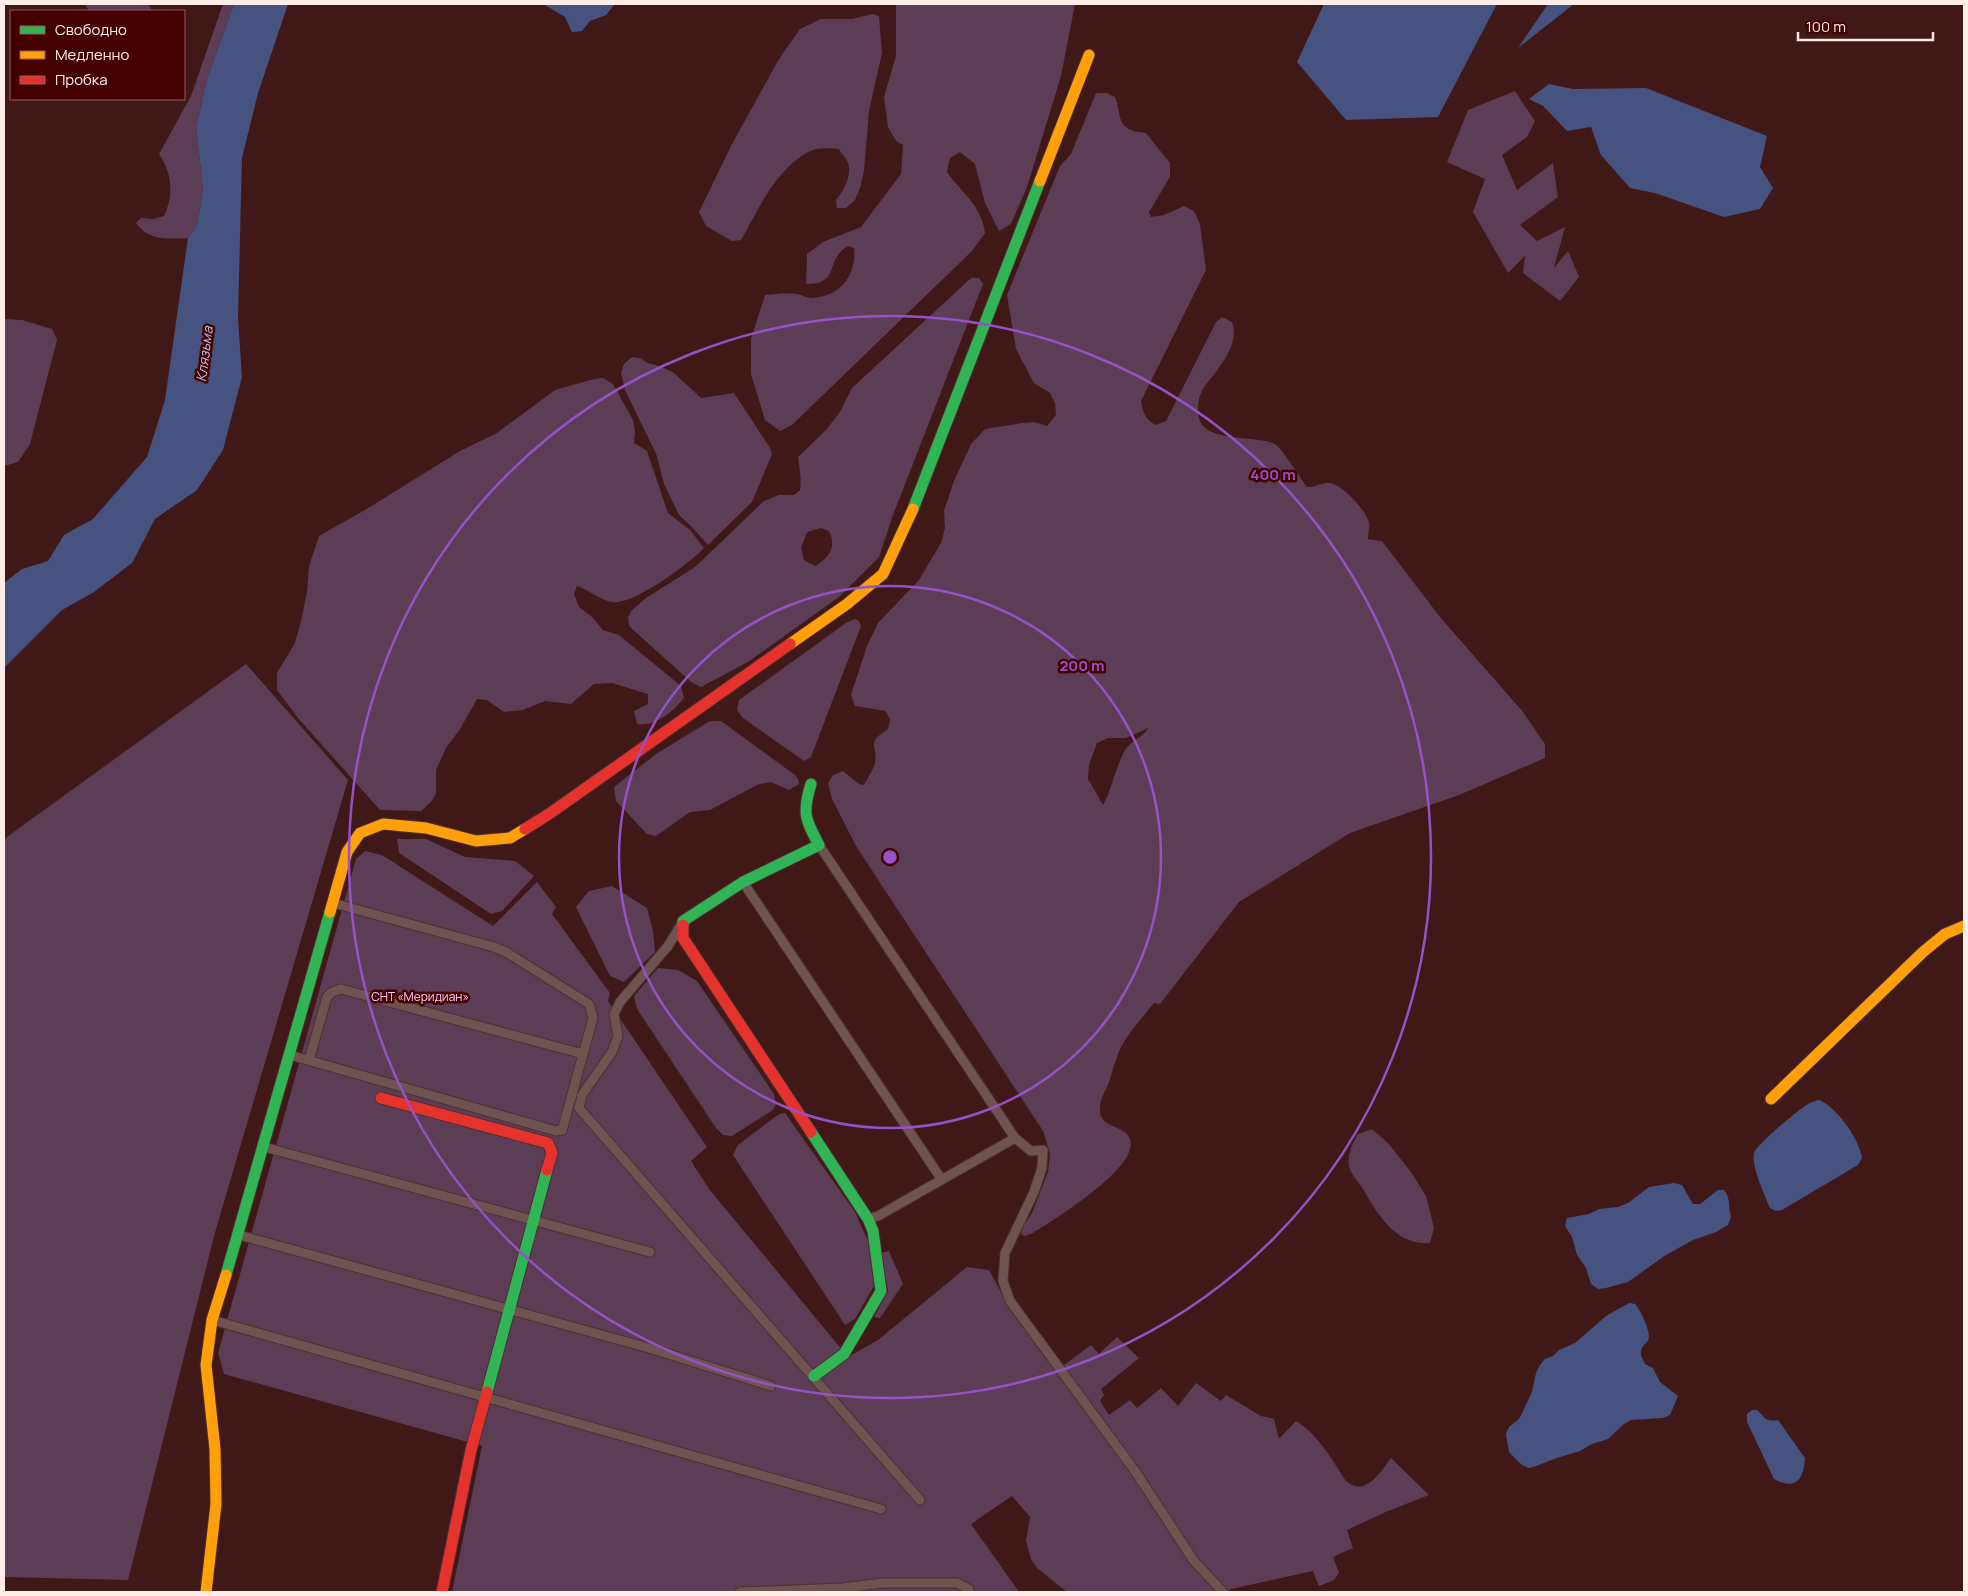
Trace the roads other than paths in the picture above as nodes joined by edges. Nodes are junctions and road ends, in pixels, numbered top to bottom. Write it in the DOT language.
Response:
graph roads {
  1 [pos="1090,55"];
  2 [pos="811,784"];
  3 [pos="819,845"];
  4 [pos="743,882"];
  5 [pos="333,903"];
  6 [pos="683,921"];
  7 [pos="1964,926"];
  8 [pos="583,1054"];
  9 [pos="290,1055"];
  10 [pos="309,1060"];
  11 [pos="380,1098"];
  12 [pos="1771,1100"];
  13 [pos="1015,1138"];
  14 [pos="264,1148"];
  15 [pos="942,1180"];
  16 [pos="868,1219"];
  17 [pos="534,1221"];
  18 [pos="239,1235"];
  19 [pos="650,1252"];
  20 [pos="509,1310"];
  21 [pos="212,1320"];
  22 [pos="814,1376"];
  23 [pos="771,1386"];
  24 [pos="485,1399"];
  25 [pos="920,1500"];
  26 [pos="881,1509"];
  27 [pos="206,1592"];
  28 [pos="442,1592"];
  29 [pos="740,1592"];
  30 [pos="970,1592"];
  31 [pos="1223,1592"];
  1 -- 5 [label="street"];
  2 -- 3 [label="street"];
  3 -- 4 [label="street"];
  3 -- 13 [label="street"];
  4 -- 6 [label="street"];
  4 -- 15 [label="street"];
  5 -- 8 [label="street"];
  5 -- 9 [label="street"];
  6 -- 16 [label="street"];
  6 -- 22 [label="street"];
  7 -- 12 [label="street"];
  8 -- 10 [label="street"];
  8 -- 10 [label="street"];
  9 -- 10 [label="street"];
  9 -- 14 [label="street"];
  11 -- 17 [label="street"];
  13 -- 15 [label="street"];
  13 -- 31 [label="street"];
  14 -- 17 [label="street"];
  14 -- 18 [label="street"];
  15 -- 16 [label="street"];
  16 -- 22 [label="street"];
  17 -- 19 [label="street"];
  17 -- 20 [label="street"];
  18 -- 20 [label="street"];
  18 -- 21 [label="street"];
  20 -- 23 [label="street"];
  20 -- 24 [label="street"];
  21 -- 24 [label="street"];
  21 -- 27 [label="street"];
  22 -- 25 [label="street"];
  24 -- 26 [label="street"];
  24 -- 28 [label="street"];
  29 -- 30 [label="street"];
}
